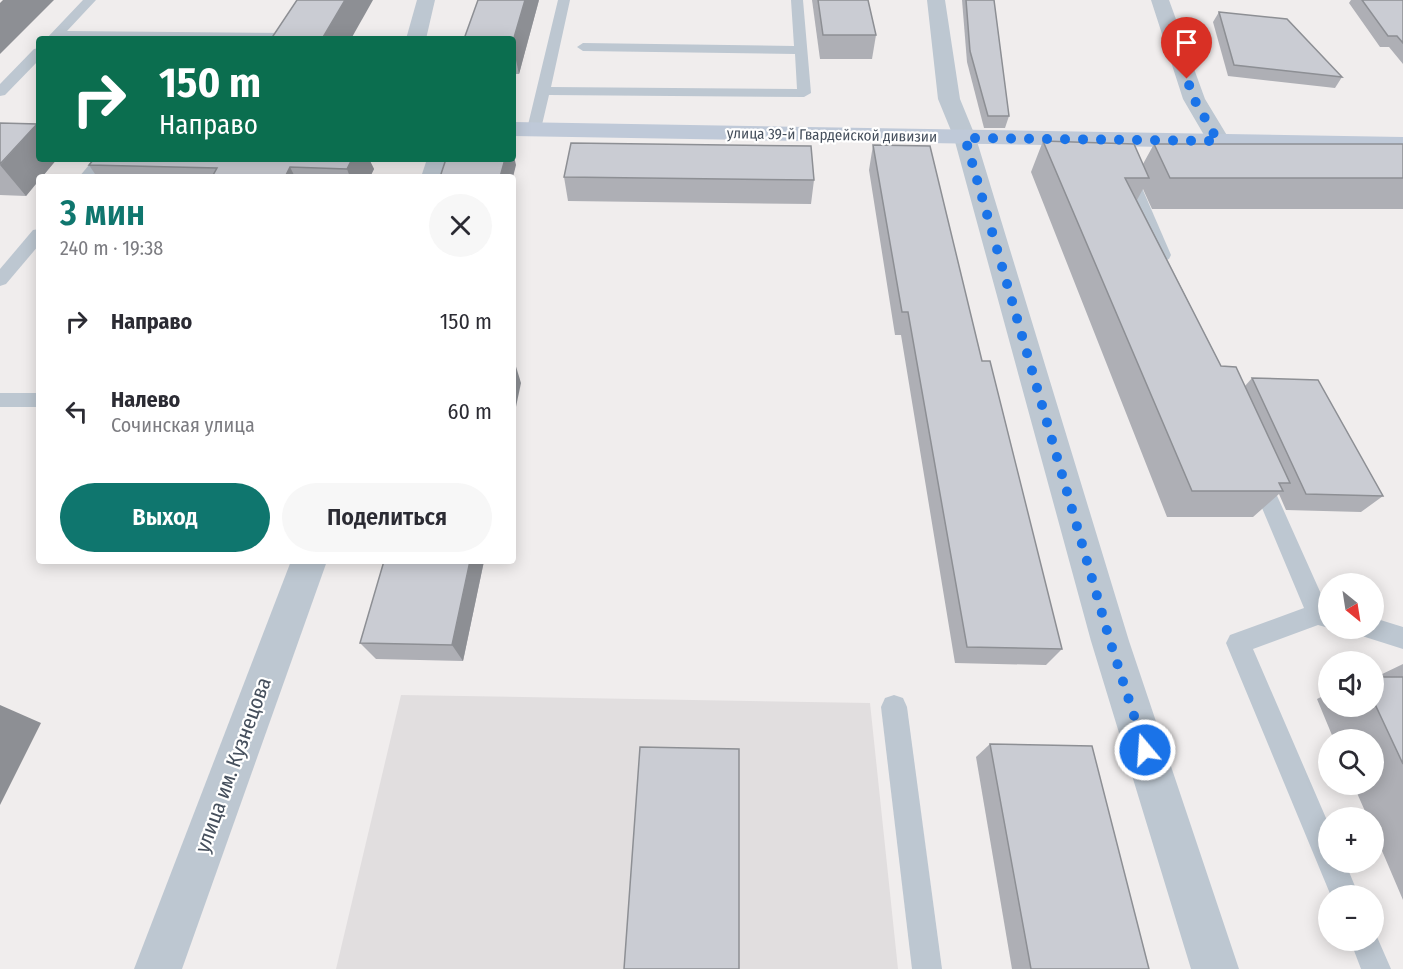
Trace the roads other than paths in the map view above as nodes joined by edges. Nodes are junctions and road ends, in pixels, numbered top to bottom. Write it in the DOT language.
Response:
graph roads {
  1 [pos="90,0"];
  2 [pos="426,0"];
  3 [pos="564,0"];
  4 [pos="797,0"];
  5 [pos="936,0"];
  6 [pos="1160,0"];
  7 [pos="294,35"];
  8 [pos="55,36"];
  9 [pos="174,36"];
  10 [pos="417,36"];
  11 [pos="583,47"];
  12 [pos="801,50"];
  13 [pos="36,55"];
  14 [pos="541,91"];
  15 [pos="0,92"];
  16 [pos="524,129"];
  17 [pos="965,138"];
  18 [pos="1116,141"];
  19 [pos="1218,141"];
  20 [pos="1403,144"];
  21 [pos="100,162"];
  22 [pos="90,174"];
  23 [pos="36,238"];
  24 [pos="1171,273"];
  25 [pos="0,280"];
  26 [pos="0,400"];
  27 [pos="36,400"];
  28 [pos="1251,460"];
  29 [pos="308,564"];
  30 [pos="1318,604"];
  31 [pos="1318,617"];
  32 [pos="1384,632"];
  33 [pos="1403,638"];
  34 [pos="894,706"];
  35 [pos="1318,831"];
  36 [pos="1369,951"];
  37 [pos="158,969"];
  38 [pos="927,969"];
  39 [pos="1215,969"];
  40 [pos="1376,969"];
  1 -- 8 [label="lane"];
  2 -- 10 [label="street"];
  3 -- 14 [label="lane"];
  4 -- 12 [label="lane"];
  5 -- 17 [label="street"];
  6 -- 19 [label="street"];
  7 -- 9 [label="lane"];
  11 -- 12 [label="lane"];
  12 -- 14 [label="lane"];
  13 -- 15 [label="lane"];
  14 -- 16 [label="lane"];
  16 -- 17 [label="main road, улица 39-й Гвардейской дивизии"];
  17 -- 18 [label="main road, улица 39-й Гвардейской дивизии"];
  17 -- 39 [label="street"];
  18 -- 19 [label="main road, улица 39-й Гвардейской дивизии"];
  18 -- 24 [label="lane"];
  19 -- 20 [label="main road, улица 39-й Гвардейской дивизии"];
  21 -- 22 [label="lane"];
  23 -- 25 [label="lane"];
  26 -- 27 [label="lane"];
  28 -- 30 [label="lane"];
  29 -- 37 [label="street, улица им. Кузнецова"];
  31 -- 35 [label="lane"];
  32 -- 33 [label="lane"];
  34 -- 38 [label="lane"];
  36 -- 40 [label="lane"];
}
